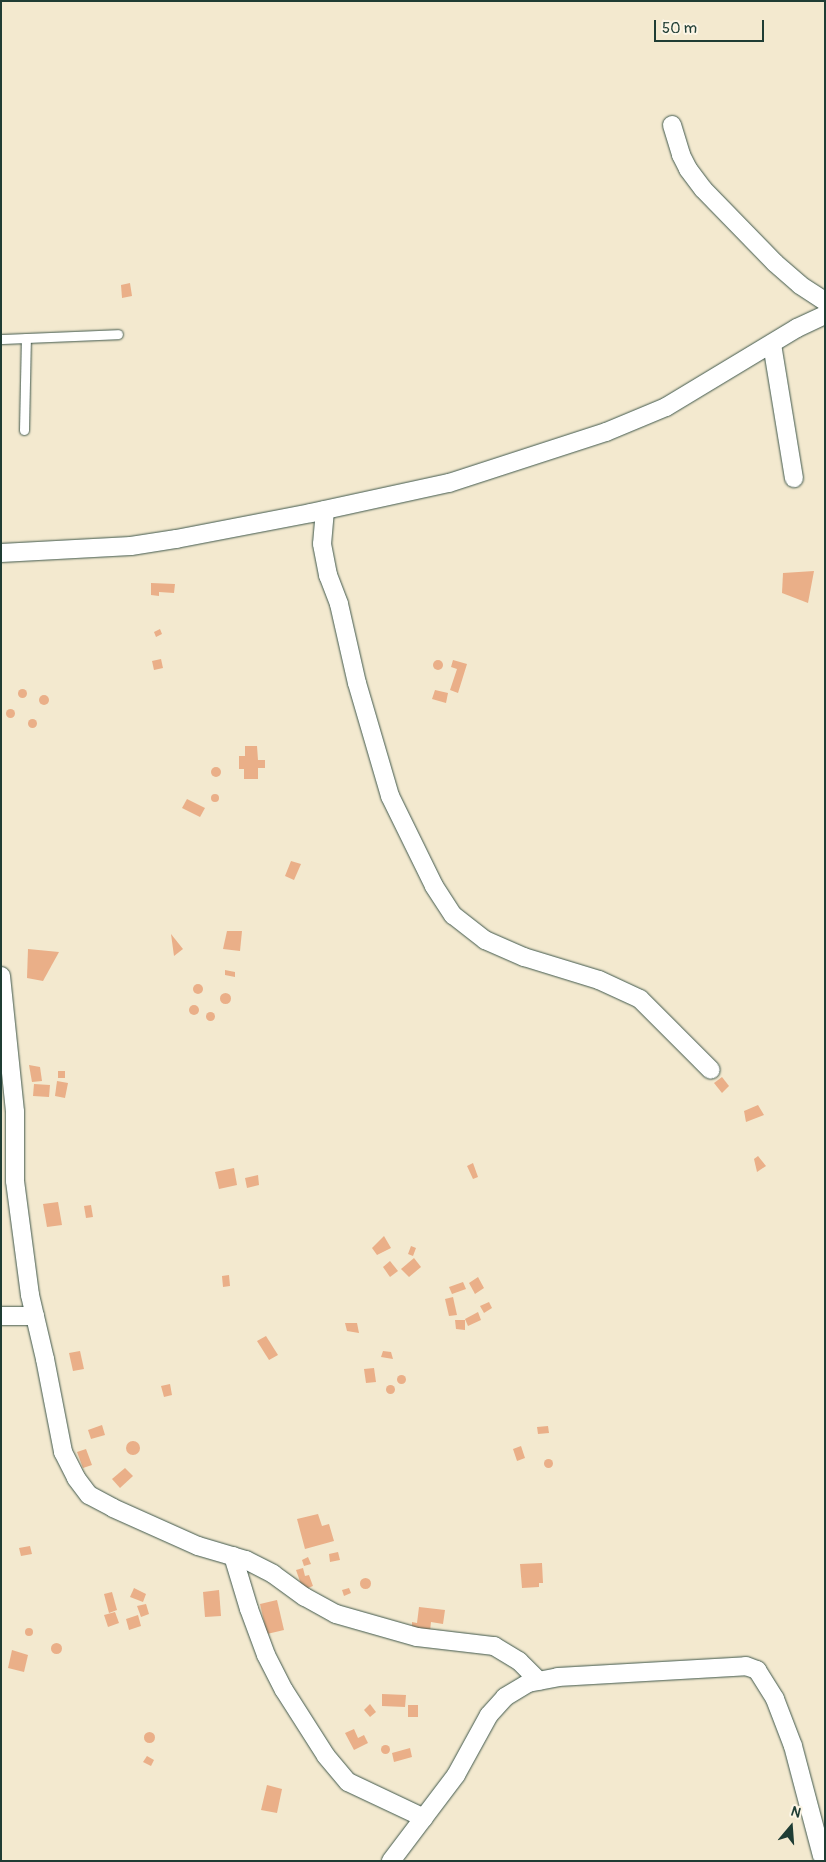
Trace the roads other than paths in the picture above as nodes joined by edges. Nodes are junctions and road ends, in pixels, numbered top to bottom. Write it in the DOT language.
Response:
graph roads {
  1 [pos="672,125"];
  2 [pos="825,301"];
  3 [pos="825,315"];
  4 [pos="118,334"];
  5 [pos="26,338"];
  6 [pos="1,339"];
  7 [pos="772,344"];
  8 [pos="24,430"];
  9 [pos="794,478"];
  10 [pos="325,510"];
  11 [pos="1,553"];
  12 [pos="1,976"];
  13 [pos="711,1070"];
  14 [pos="1,1316"];
  15 [pos="35,1316"];
  16 [pos="233,1556"];
  17 [pos="539,1680"];
  18 [pos="424,1818"];
  19 [pos="822,1856"];
  20 [pos="391,1861"];
  1 -- 2 [label="street"];
  3 -- 7 [label="street"];
  4 -- 5 [label="lane"];
  5 -- 6 [label="lane"];
  5 -- 8 [label="lane"];
  7 -- 9 [label="street"];
  7 -- 10 [label="street"];
  10 -- 11 [label="street"];
  10 -- 13 [label="street"];
  12 -- 15 [label="street"];
  14 -- 15 [label="street"];
  15 -- 16 [label="street"];
  16 -- 17 [label="street"];
  16 -- 18 [label="street"];
  17 -- 18 [label="street"];
  17 -- 19 [label="street"];
  18 -- 20 [label="street"];
}
